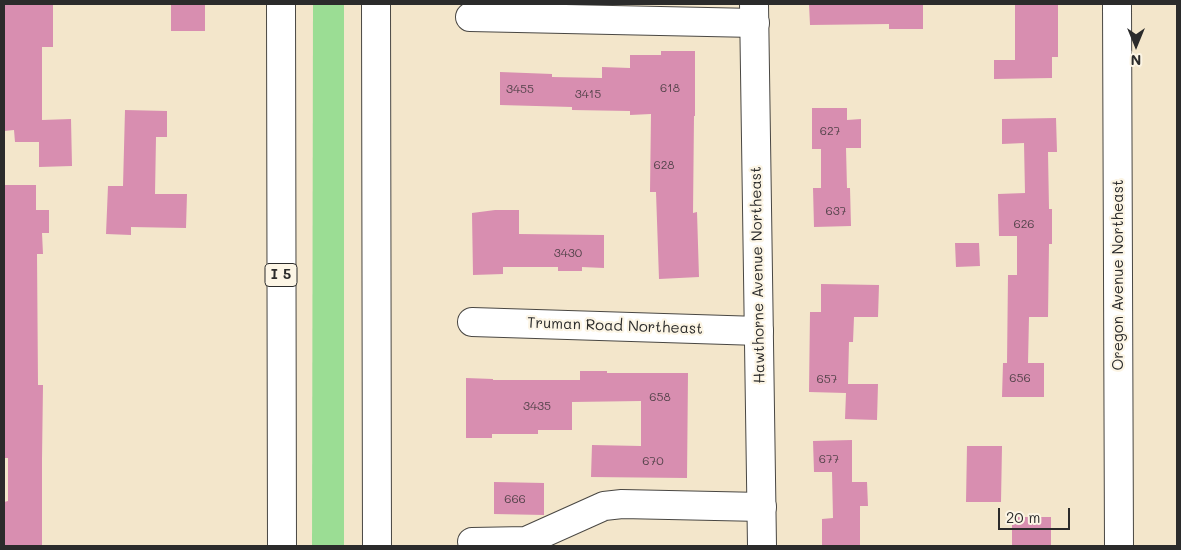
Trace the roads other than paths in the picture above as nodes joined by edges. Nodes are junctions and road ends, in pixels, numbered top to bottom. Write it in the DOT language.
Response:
graph roads {
  1 [pos="281,4"];
  2 [pos="376,4"];
  3 [pos="1118,4"];
  4 [pos="755,13"];
  5 [pos="470,17"];
  6 [pos="472,322"];
  7 [pos="759,331"];
  8 [pos="762,507"];
  9 [pos="472,542"];
  10 [pos="282,546"];
  11 [pos="377,546"];
  12 [pos="762,546"];
  13 [pos="1119,546"];
  1 -- 10 [label="main road, I 5"];
  2 -- 11 [label="main road"];
  3 -- 13 [label="main road, Oregon Avenue Northeast"];
  4 -- 5 [label="main road"];
  4 -- 7 [label="main road, Hawthorne Avenue Northeast"];
  6 -- 7 [label="main road, Truman Road Northeast"];
  7 -- 8 [label="main road, Hawthorne Avenue Northeast"];
  8 -- 9 [label="main road"];
  8 -- 12 [label="main road, Hawthorne Avenue Northeast"];
}
